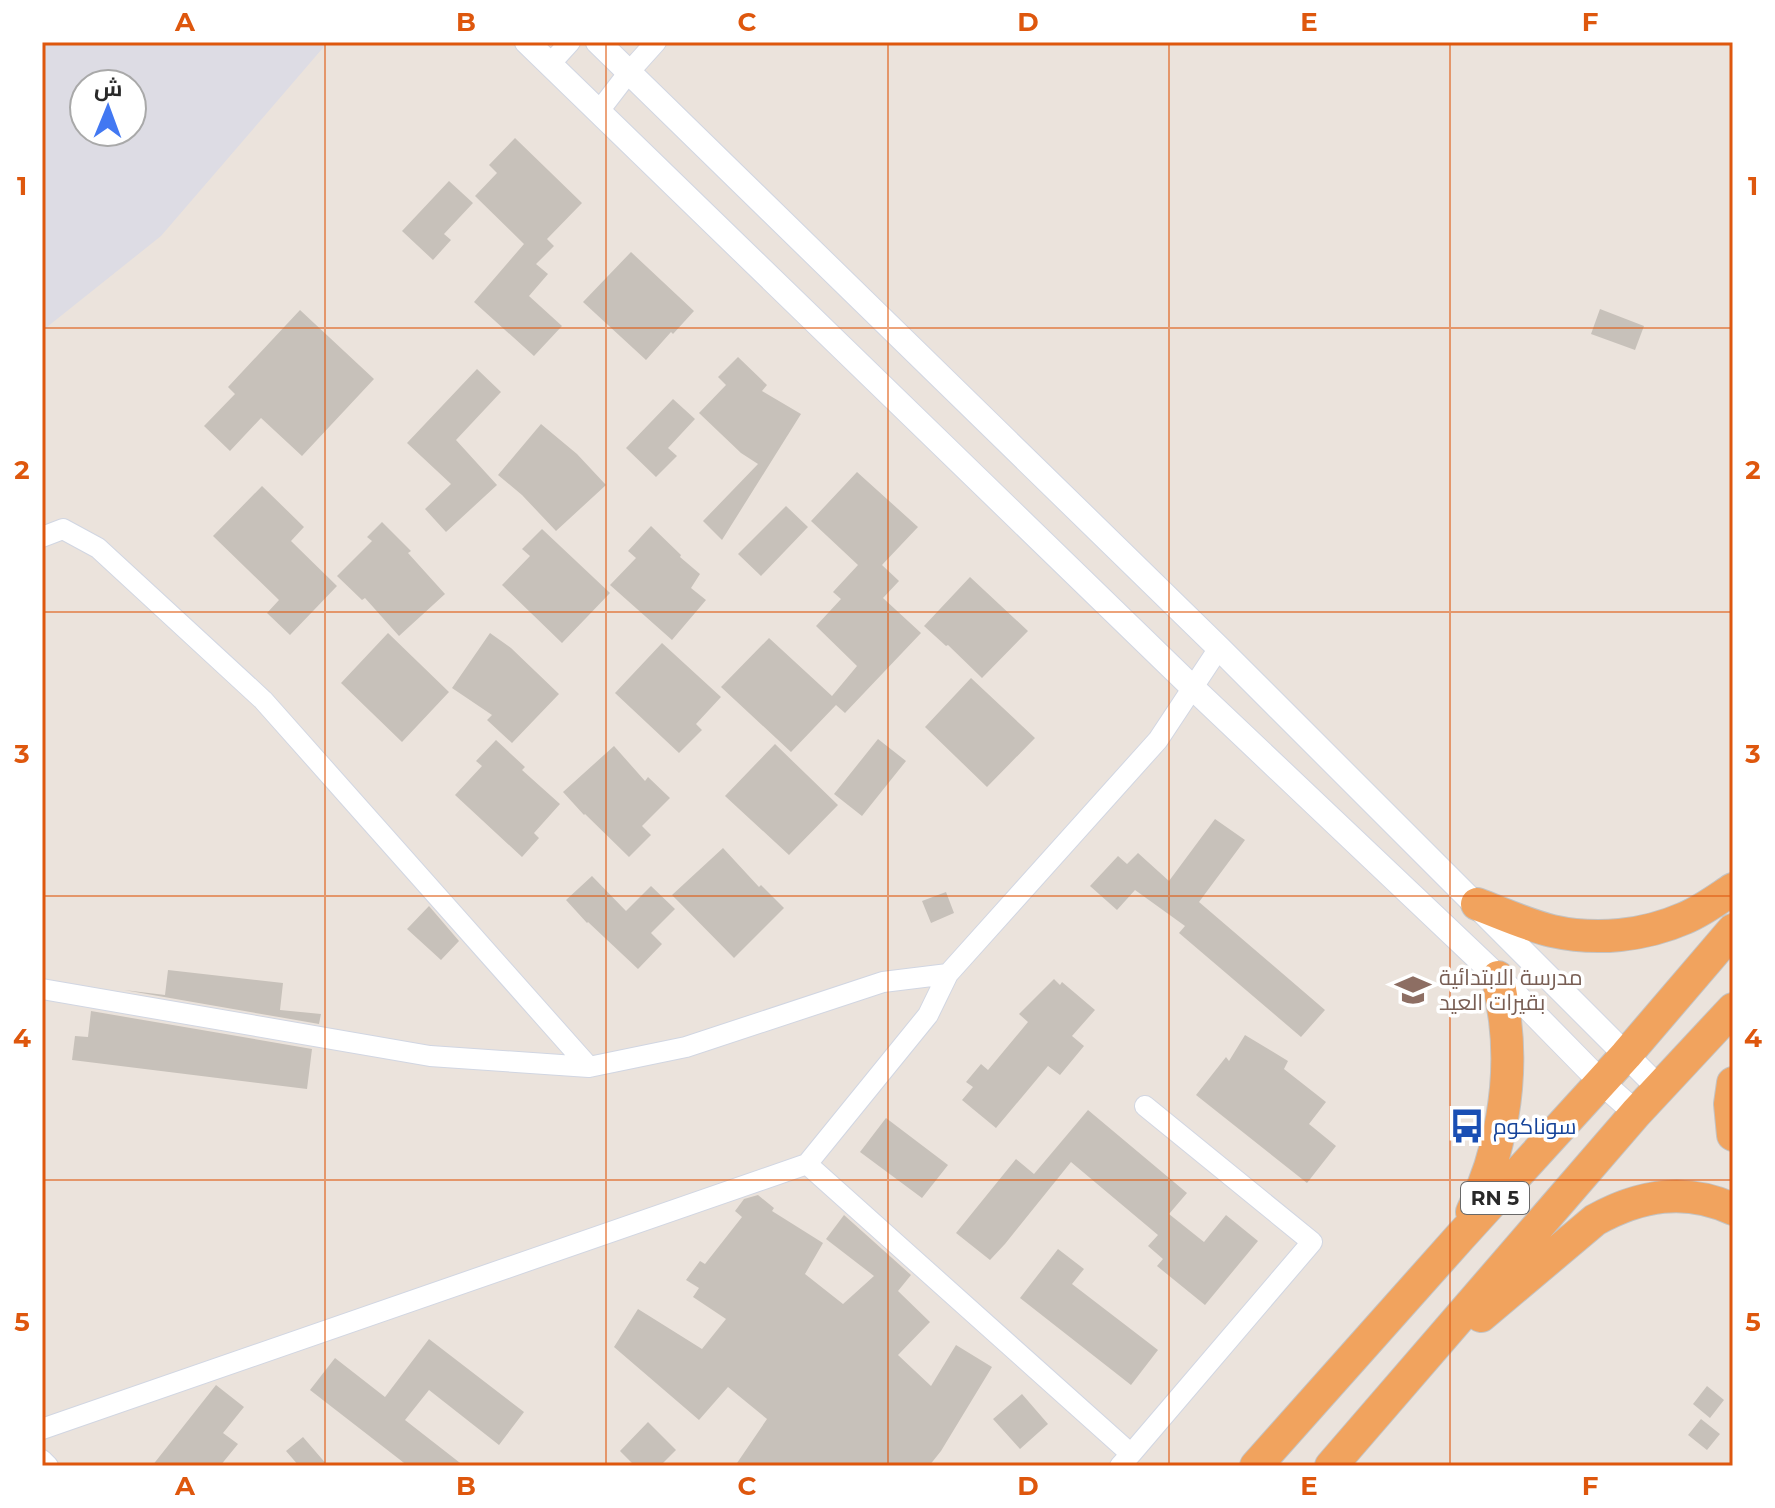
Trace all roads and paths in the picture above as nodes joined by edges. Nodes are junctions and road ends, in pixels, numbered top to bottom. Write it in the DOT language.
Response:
graph roads {
  1 [pos="527,42"];
  2 [pos="570,42"];
  3 [pos="598,42"];
  4 [pos="656,42"];
  5 [pos="550,64"];
  6 [pos="629,72"];
  7 [pos="599,111"];
  8 [pos="42,537"];
  9 [pos="1219,648"];
  10 [pos="1193,688"];
  11 [pos="1733,889"];
  12 [pos="1477,904"];
  13 [pos="1733,930"];
  14 [pos="948,974"];
  15 [pos="1498,977"];
  16 [pos="42,989"];
  17 [pos="1733,1009"];
  18 [pos="1626,1055"];
  19 [pos="589,1067"];
  20 [pos="1601,1082"];
  21 [pos="1733,1083"];
  22 [pos="1659,1088"];
  23 [pos="1145,1106"];
  24 [pos="1636,1113"];
  25 [pos="1733,1135"];
  26 [pos="807,1164"];
  27 [pos="1733,1209"];
  28 [pos="1460,1237"];
  29 [pos="1427,1356"];
  30 [pos="42,1429"];
  31 [pos="42,1460"];
  32 [pos="1126,1460"];
  33 [pos="48,1466"];
  34 [pos="1256,1466"];
  35 [pos="1331,1466"];
  1 -- 5 [label="street"];
  2 -- 5 [label="street"];
  3 -- 6 [label="street"];
  4 -- 6 [label="street"];
  5 -- 7 [label="street"];
  6 -- 7 [label="street"];
  6 -- 9 [label="street"];
  7 -- 10 [label="street"];
  8 -- 19 [label="street"];
  9 -- 10 [label="street"];
  9 -- 12 [label="street"];
  10 -- 14 [label="street"];
  10 -- 15 [label="street"];
  11 -- 12 [label="highway"];
  12 -- 18 [label="street"];
  13 -- 18 [label="highway, RN 5"];
  14 -- 19 [label="street"];
  14 -- 26 [label="street"];
  15 -- 20 [label="street"];
  15 -- 28 [label="highway"];
  16 -- 19 [label="street"];
  17 -- 22 [label="highway, RN 5"];
  18 -- 20 [label="highway, RN 5"];
  18 -- 22 [label="street"];
  20 -- 24 [label="street"];
  20 -- 28 [label="highway, RN 5"];
  21 -- 25 [label="highway"];
  22 -- 24 [label="highway, RN 5"];
  23 -- 32 [label="street"];
  24 -- 29 [label="highway, RN 5"];
  26 -- 30 [label="street"];
  26 -- 32 [label="street"];
  27 -- 29 [label="highway"];
  28 -- 34 [label="highway, RN 5"];
  29 -- 35 [label="highway, RN 5"];
  31 -- 33 [label="street"];
}
